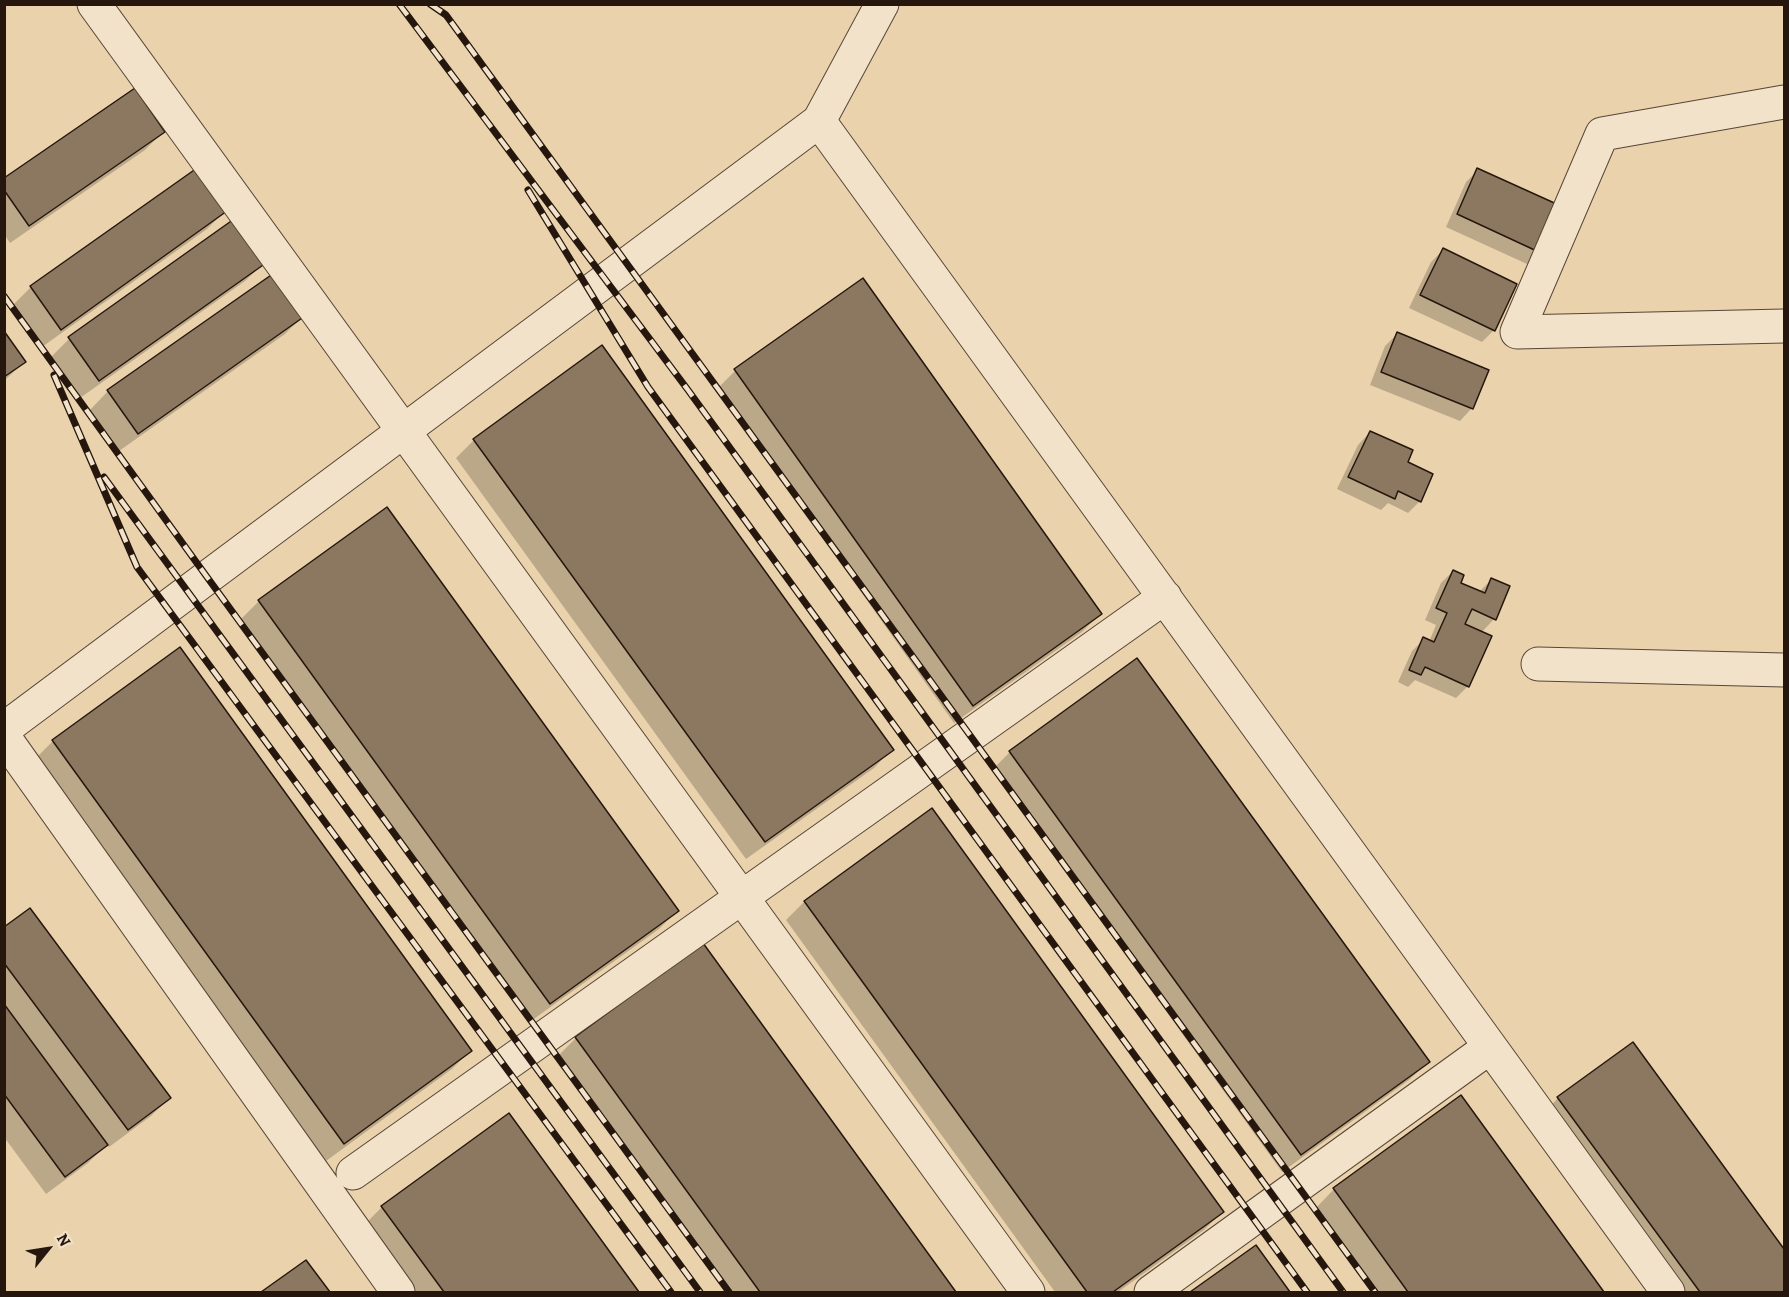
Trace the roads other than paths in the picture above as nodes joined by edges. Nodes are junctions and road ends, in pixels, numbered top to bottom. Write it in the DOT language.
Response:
graph roads {
  1 [pos="94,4"];
  2 [pos="882,4"];
  3 [pos="1785,102"];
  4 [pos="819,121"];
  5 [pos="1785,326"];
  6 [pos="403,431"];
  7 [pos="1164,597"];
  8 [pos="1538,664"];
  9 [pos="1785,670"];
  10 [pos="4,729"];
  11 [pos="4,737"];
  12 [pos="742,897"];
  13 [pos="1491,1047"];
  14 [pos="353,1173"];
  15 [pos="398,1293"];
  16 [pos="1029,1293"];
  17 [pos="1151,1293"];
  18 [pos="1668,1293"];
  1 -- 6 [label="street"];
  2 -- 4 [label="street"];
  3 -- 5 [label="street"];
  4 -- 6 [label="street"];
  4 -- 7 [label="street"];
  6 -- 10 [label="street"];
  6 -- 12 [label="street"];
  7 -- 12 [label="street"];
  7 -- 13 [label="street"];
  8 -- 9 [label="street"];
  11 -- 15 [label="street"];
  12 -- 14 [label="street"];
  12 -- 16 [label="street"];
  13 -- 17 [label="street"];
  13 -- 18 [label="street"];
}
